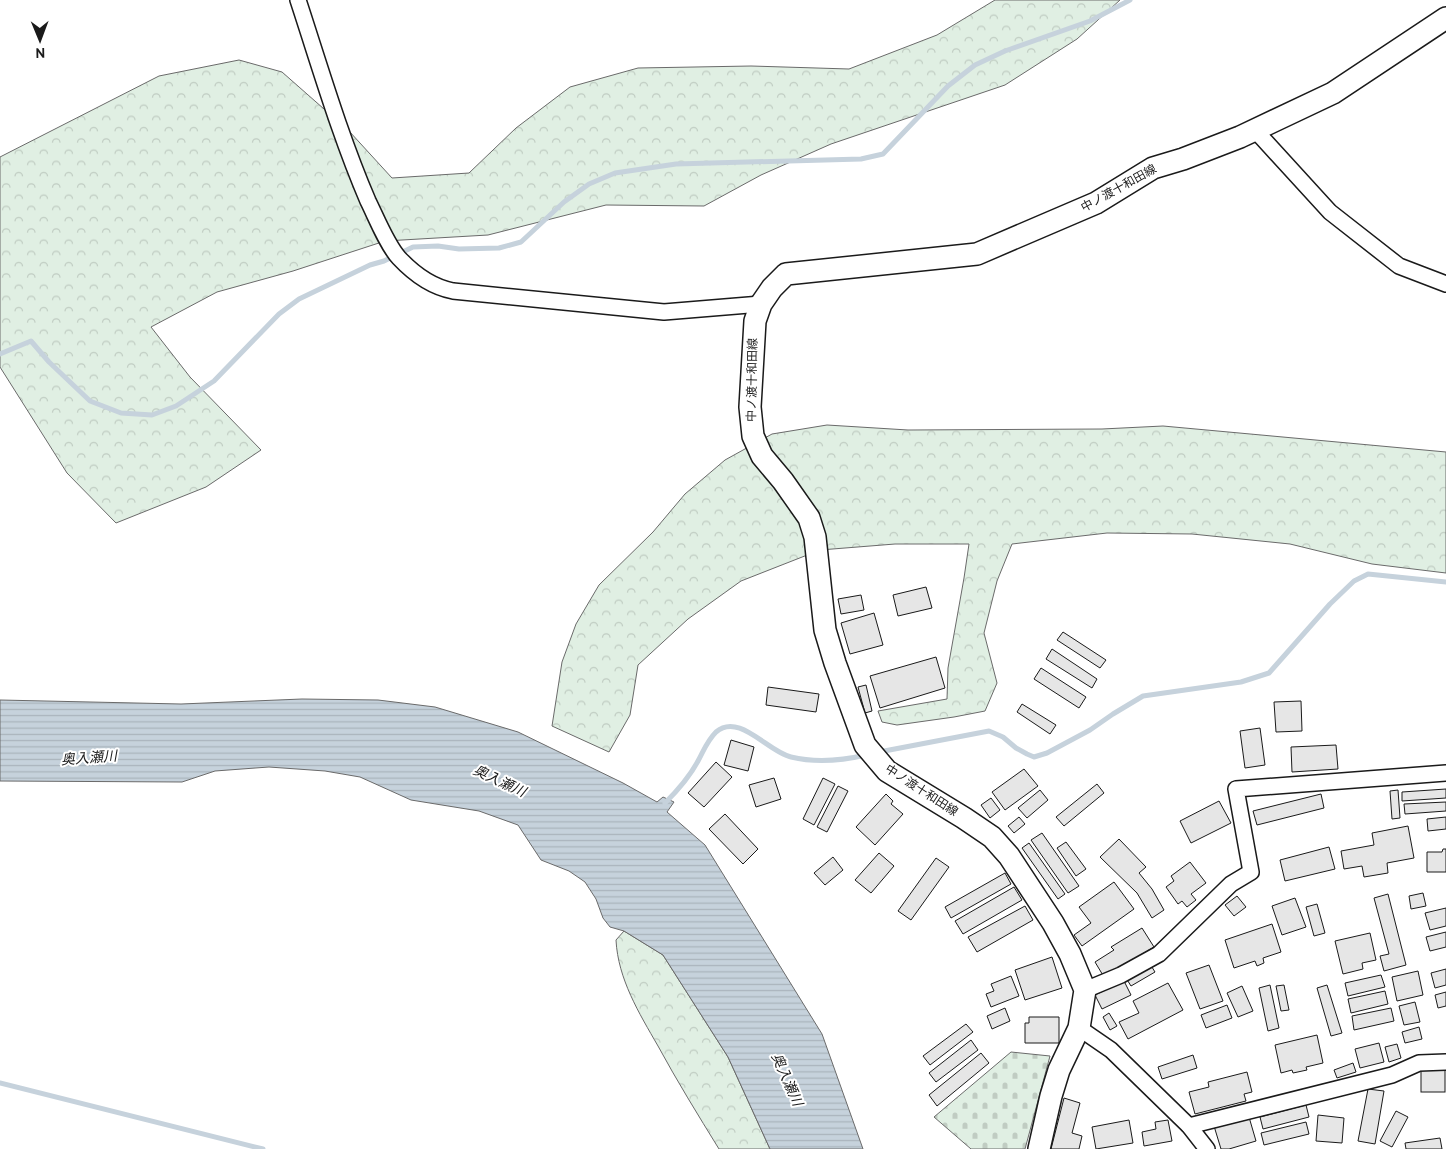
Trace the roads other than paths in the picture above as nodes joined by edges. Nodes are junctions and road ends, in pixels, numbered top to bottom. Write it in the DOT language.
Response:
graph roads {
  1 [pos="298,0"];
  2 [pos="1446,18"];
  3 [pos="1255,130"];
  4 [pos="1446,284"];
  5 [pos="761,304"];
  6 [pos="1446,773"];
  7 [pos="1085,990"];
  8 [pos="1079,1028"];
  9 [pos="1446,1062"];
  10 [pos="1189,1126"];
  11 [pos="1039,1149"];
  12 [pos="1207,1149"];
  1 -- 5 [label="street"];
  2 -- 3 [label="main road, 中ノ渡十和田線"];
  3 -- 4 [label="street"];
  3 -- 5 [label="main road, 中ノ渡十和田線"];
  5 -- 7 [label="main road, 中ノ渡十和田線"];
  6 -- 7 [label="street"];
  7 -- 8 [label="main road"];
  8 -- 10 [label="street"];
  8 -- 11 [label="main road"];
  9 -- 10 [label="street"];
  10 -- 12 [label="street"];
}
